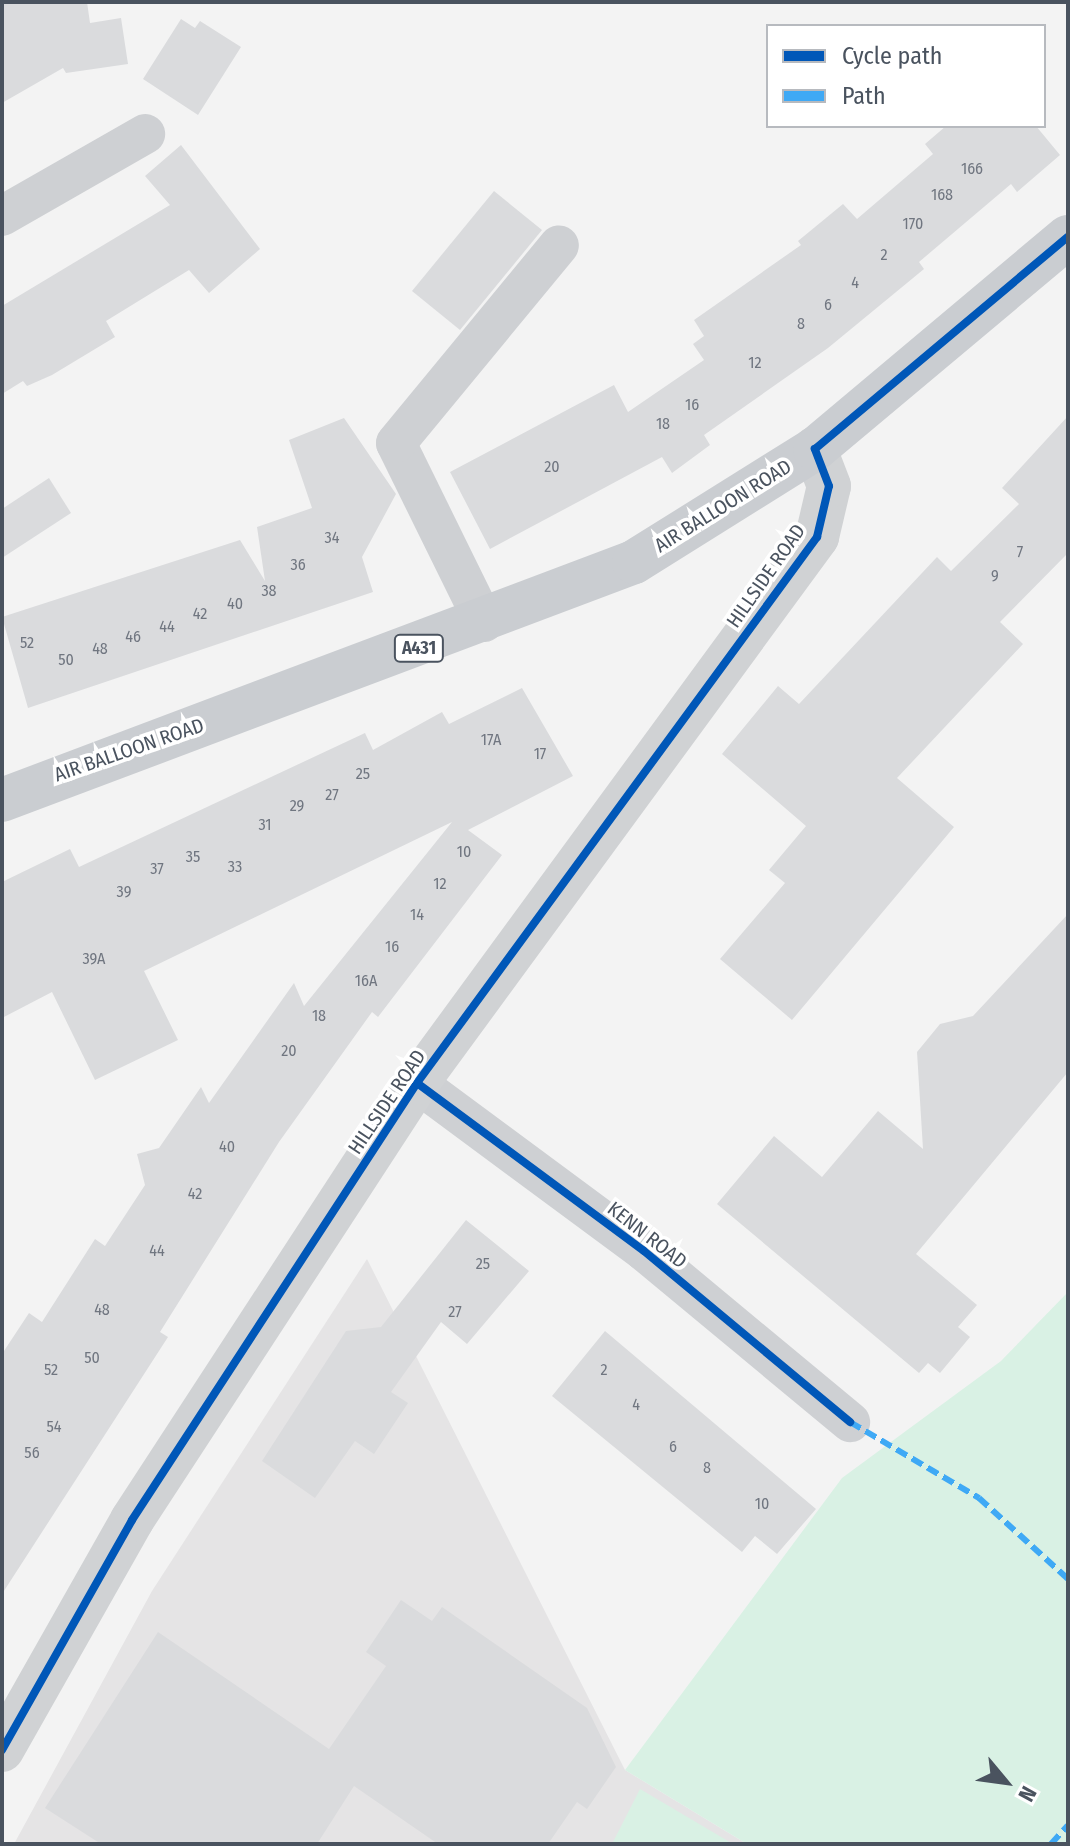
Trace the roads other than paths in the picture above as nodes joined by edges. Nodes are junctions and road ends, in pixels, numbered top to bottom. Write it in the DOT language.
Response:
graph roads {
  1 [pos="145,134"];
  2 [pos="2,216"];
  3 [pos="1068,237"];
  4 [pos="559,245"];
  5 [pos="815,449"];
  6 [pos="484,622"];
  7 [pos="2,800"];
  8 [pos="417,1083"];
  9 [pos="850,1422"];
  10 [pos="2,1750"];
  1 -- 2 [label="street"];
  3 -- 5 [label="main road, AIR BALLOON ROAD / A431"];
  4 -- 6 [label="street"];
  5 -- 6 [label="main road, AIR BALLOON ROAD / A431"];
  5 -- 8 [label="street, HILLSIDE ROAD"];
  6 -- 7 [label="main road, AIR BALLOON ROAD / A431"];
  8 -- 9 [label="street, KENN ROAD"];
  8 -- 10 [label="street, HILLSIDE ROAD"];
}
